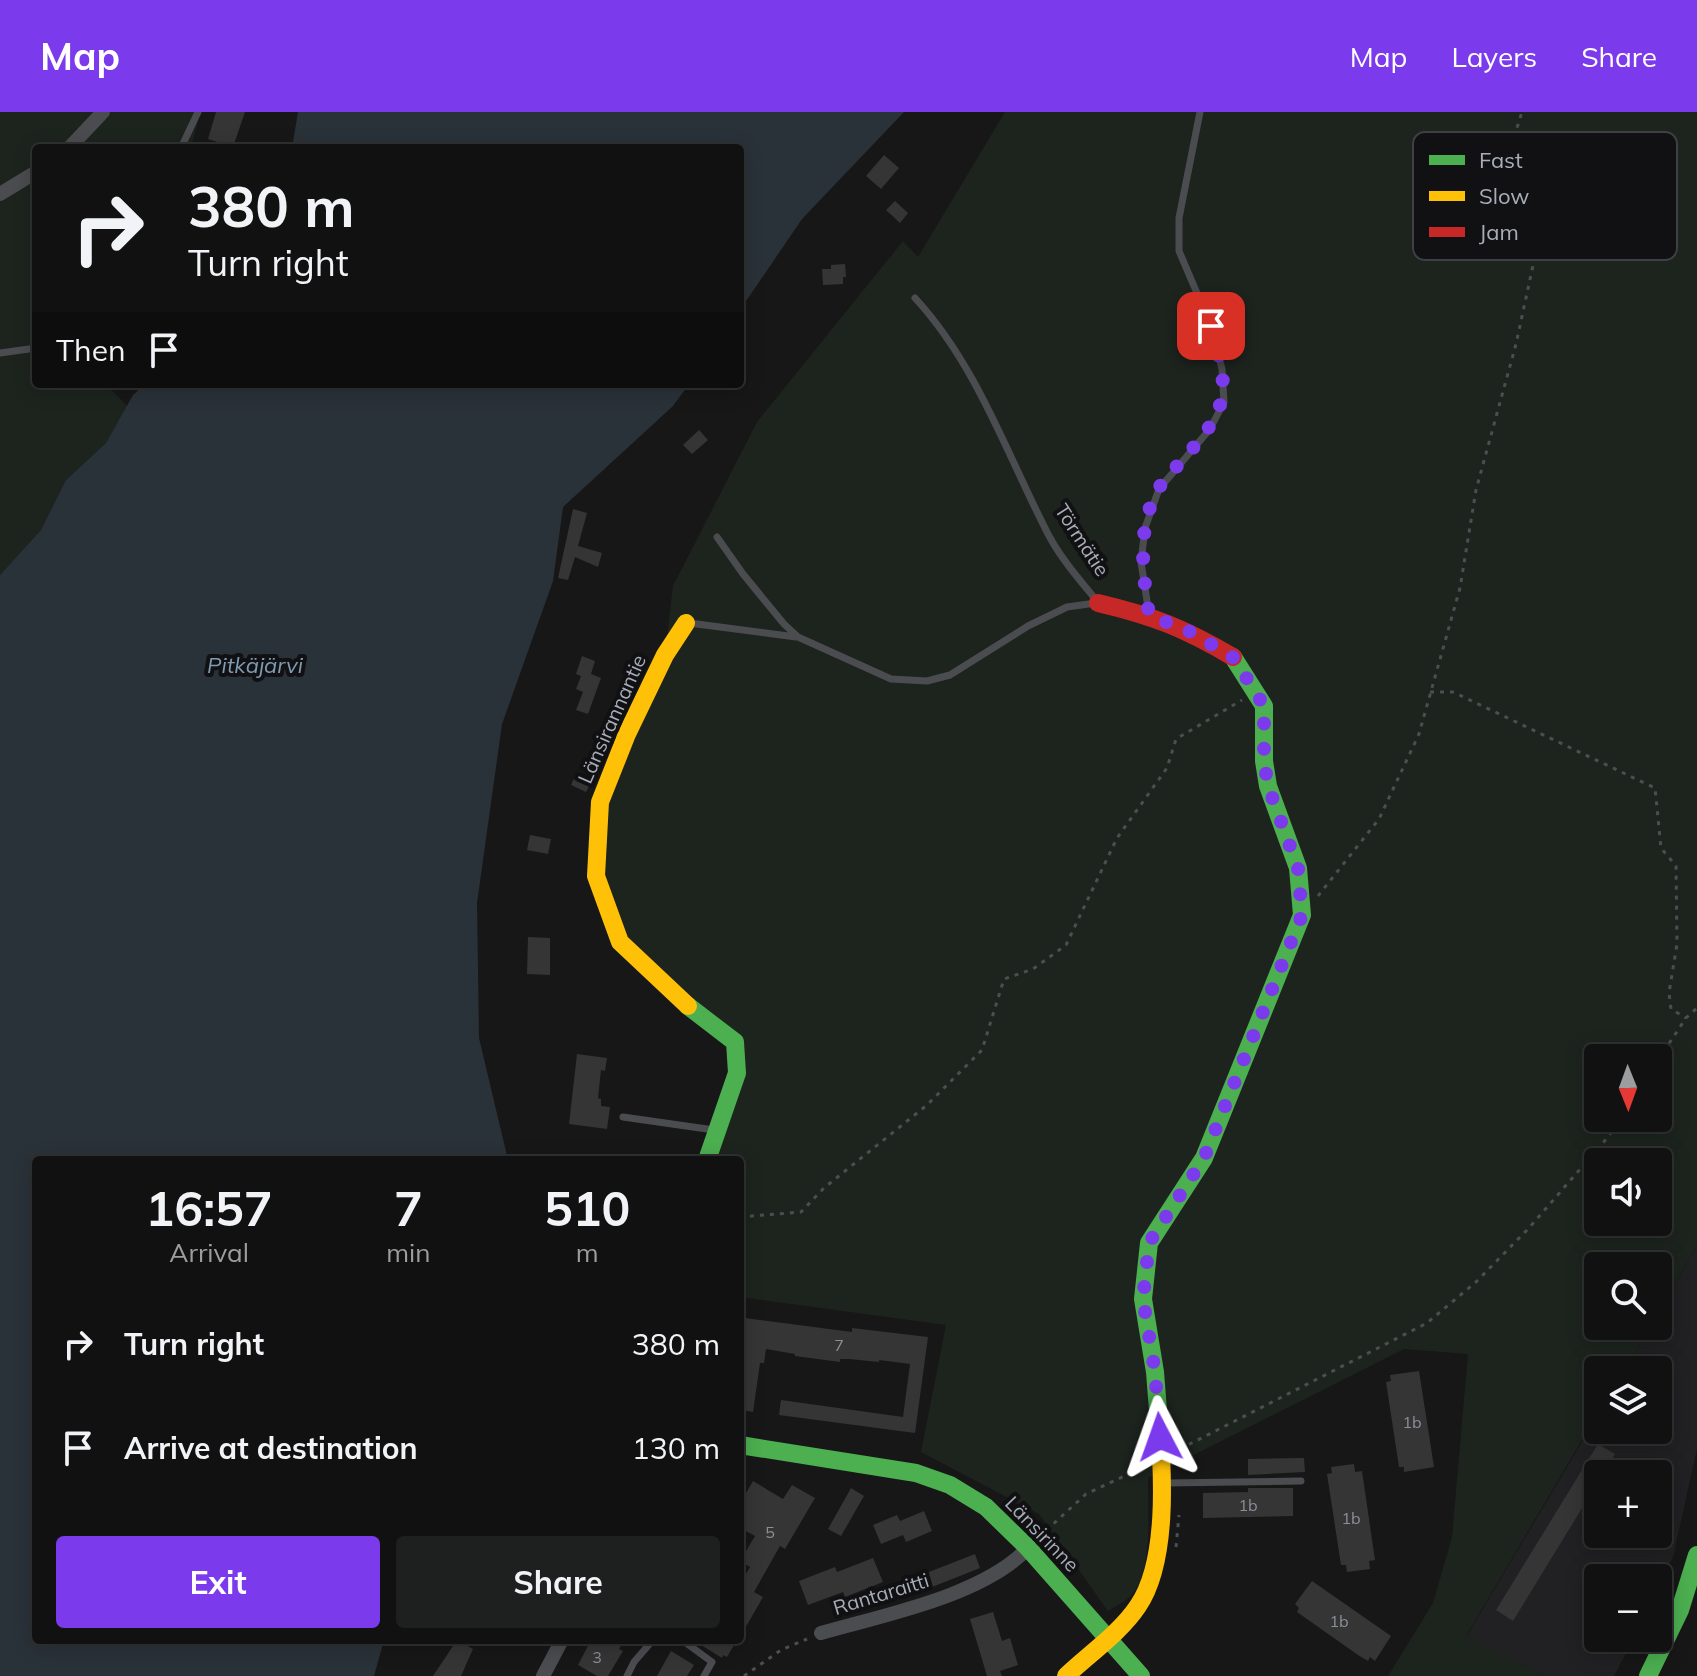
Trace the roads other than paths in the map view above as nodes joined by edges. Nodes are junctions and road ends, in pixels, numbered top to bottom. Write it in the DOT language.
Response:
graph roads {
  1 [pos="103,112"];
  2 [pos="198,112"];
  3 [pos="1200,112"];
  4 [pos="73,144"];
  5 [pos="183,144"];
  6 [pos="32,174"];
  7 [pos="0,194"];
  8 [pos="915,298"];
  9 [pos="32,349"];
  10 [pos="0,353"];
  11 [pos="717,537"];
  12 [pos="1098,603"];
  13 [pos="1149,615"];
  14 [pos="686,623"];
  15 [pos="798,637"];
  16 [pos="623,1117"];
  17 [pos="716,1130"];
  18 [pos="708,1156"];
  19 [pos="744,1446"];
  20 [pos="1301,1481"];
  21 [pos="1164,1483"];
  22 [pos="1028,1548"];
  23 [pos="1697,1555"];
  24 [pos="821,1633"];
  25 [pos="1108,1638"];
  26 [pos="560,1644"];
  27 [pos="650,1644"];
  28 [pos="687,1644"];
  29 [pos="543,1676"];
  30 [pos="627,1676"];
  31 [pos="704,1676"];
  32 [pos="1066,1676"];
  33 [pos="1141,1676"];
  34 [pos="1648,1676"];
  1 -- 4 [label="street"];
  2 -- 5 [label="lane"];
  3 -- 13 [label="lane"];
  6 -- 7 [label="street"];
  8 -- 12 [label="lane, Törmätie"];
  9 -- 10 [label="lane"];
  11 -- 15 [label="lane"];
  12 -- 13 [label="street, Törmätie"];
  12 -- 15 [label="lane"];
  13 -- 21 [label="street, Törmätie"];
  14 -- 15 [label="lane"];
  14 -- 17 [label="street, Länsirannantie"];
  16 -- 17 [label="lane"];
  17 -- 18 [label="street, Länsirannantie"];
  19 -- 22 [label="street, Länsirinne"];
  20 -- 21 [label="lane"];
  21 -- 25 [label="street, Törmätie"];
  22 -- 24 [label="street, Rantaraitti"];
  22 -- 25 [label="street, Länsirinne"];
  23 -- 34 [label="street"];
  25 -- 32 [label="street, Törmätie"];
  25 -- 33 [label="street, Länsirinne"];
  26 -- 29 [label="street"];
  27 -- 30 [label="lane"];
  28 -- 31 [label="lane"];
}
